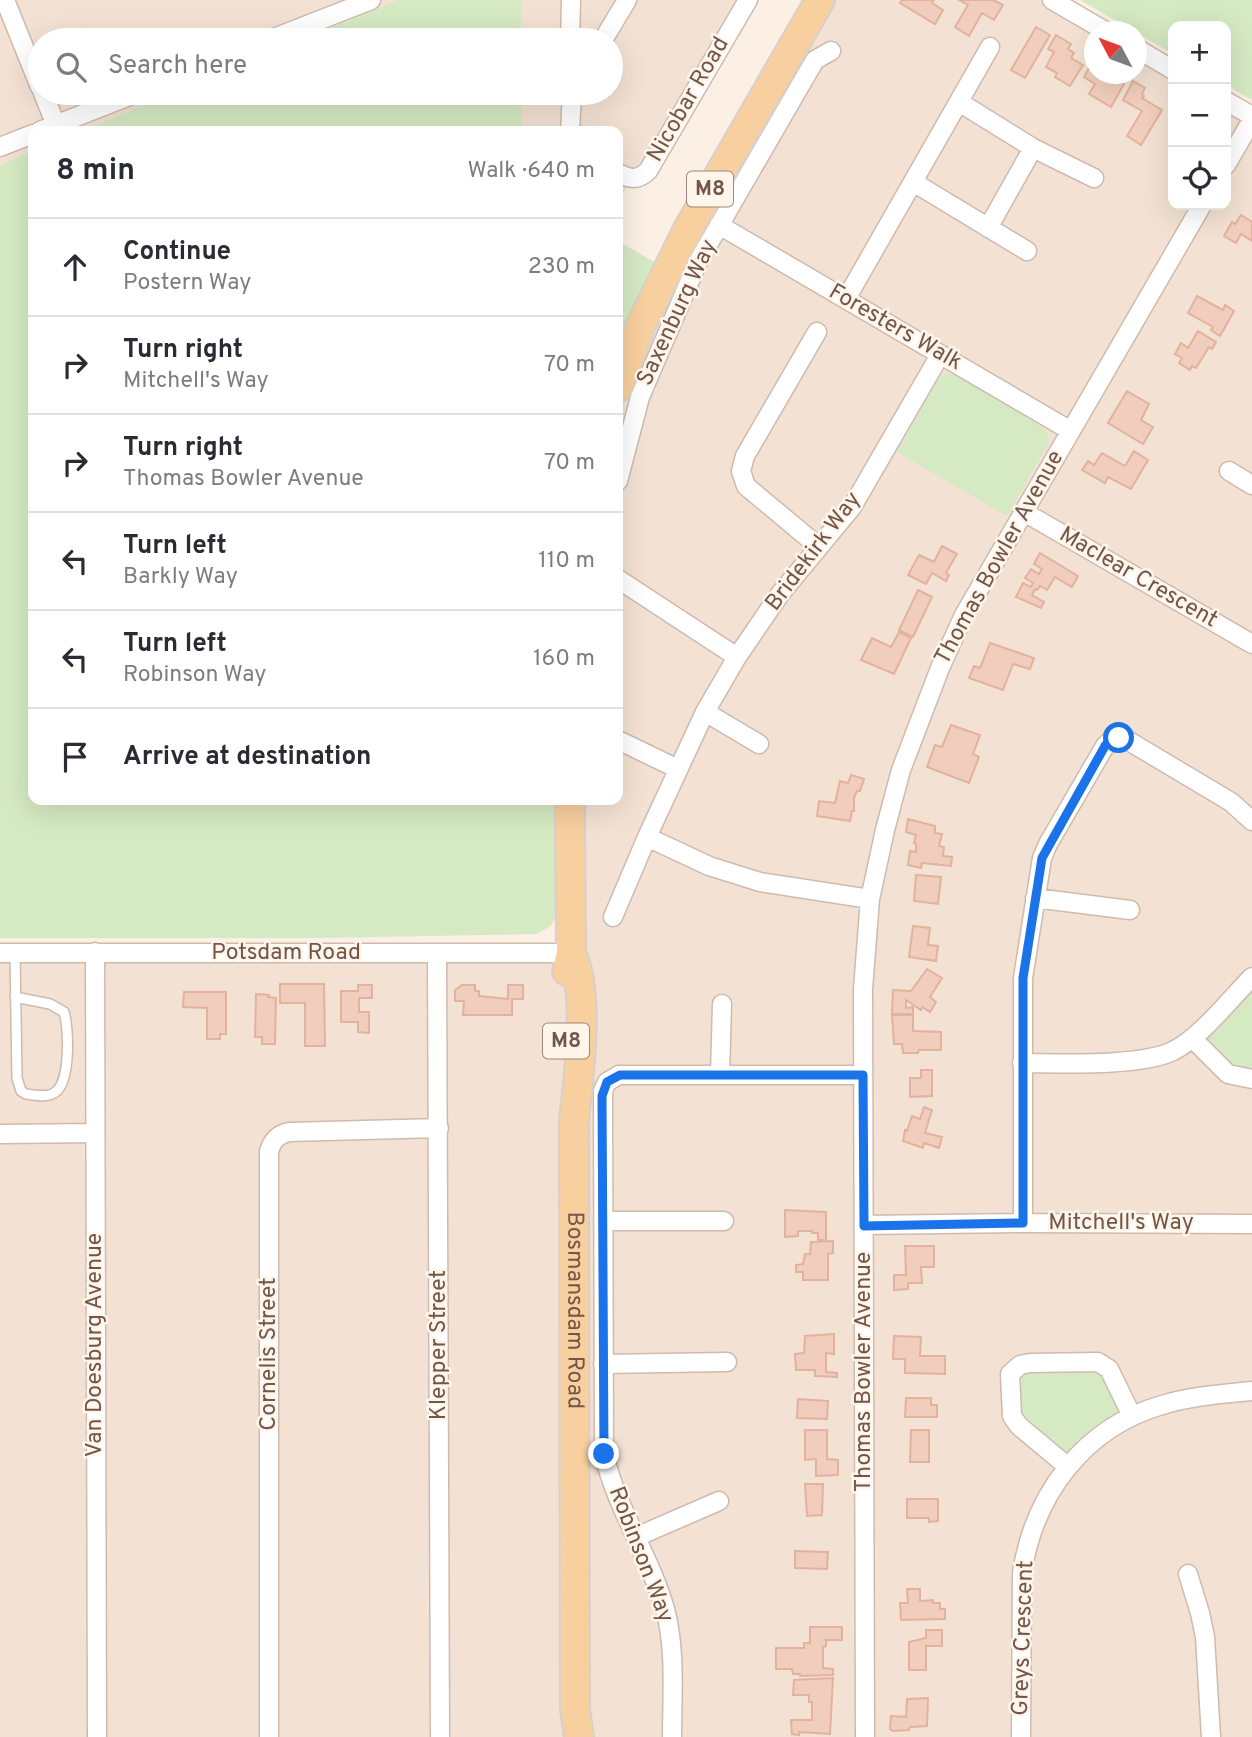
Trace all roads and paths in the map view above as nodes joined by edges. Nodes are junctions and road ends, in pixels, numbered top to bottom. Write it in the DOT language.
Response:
graph roads {
  1 [pos="5,0"];
  2 [pos="371,0"];
  3 [pos="571,0"];
  4 [pos="626,0"];
  5 [pos="748,0"];
  6 [pos="820,0"];
  7 [pos="1052,0"];
  8 [pos="1088,21"];
  9 [pos="300,28"];
  10 [pos="570,28"];
  11 [pos="610,28"];
  12 [pos="990,47"];
  13 [pos="831,51"];
  14 [pos="1147,55"];
  15 [pos="28,57"];
  16 [pos="1168,67"];
  17 [pos="959,102"];
  18 [pos="1231,104"];
  19 [pos="45,105"];
  20 [pos="106,105"];
  21 [pos="571,105"];
  22 [pos="1252,118"];
  23 [pos="48,126"];
  24 [pos="53,126"];
  25 [pos="570,126"];
  26 [pos="28,136"];
  27 [pos="0,147"];
  28 [pos="1033,148"];
  29 [pos="1231,156"];
  30 [pos="623,175"];
  31 [pos="1094,178"];
  32 [pos="913,182"];
  33 [pos="1199,210"];
  34 [pos="719,225"];
  35 [pos="988,228"];
  36 [pos="1027,251"];
  37 [pos="846,299"];
  38 [pos="817,332"];
  39 [pos="940,355"];
  40 [pos="623,373"];
  41 [pos="1071,431"];
  42 [pos="623,462"];
  43 [pos="1229,471"];
  44 [pos="1252,485"];
  45 [pos="1024,512"];
  46 [pos="820,547"];
  47 [pos="623,582"];
  48 [pos="1252,644"];
  49 [pos="737,657"];
  50 [pos="705,712"];
  51 [pos="623,742"];
  52 [pos="759,744"];
  53 [pos="678,769"];
  54 [pos="570,805"];
  55 [pos="1252,821"];
  56 [pos="647,837"];
  57 [pos="1035,898"];
  58 [pos="870,899"];
  59 [pos="1130,910"];
  60 [pos="613,917"];
  61 [pos="95,952"];
  62 [pos="8,953"];
  63 [pos="437,953"];
  64 [pos="571,953"];
  65 [pos="1252,978"];
  66 [pos="15,997"];
  67 [pos="722,1004"];
  68 [pos="1192,1038"];
  69 [pos="1022,1063"];
  70 [pos="720,1075"];
  71 [pos="863,1075"];
  72 [pos="1252,1079"];
  73 [pos="439,1128"];
  74 [pos="94,1133"];
  75 [pos="0,1134"];
  76 [pos="603,1221"];
  77 [pos="724,1221"];
  78 [pos="1023,1223"];
  79 [pos="1252,1224"];
  80 [pos="864,1226"];
  81 [pos="727,1362"];
  82 [pos="603,1364"];
  83 [pos="1252,1391"];
  84 [pos="1132,1416"];
  85 [pos="1068,1466"];
  86 [pos="719,1501"];
  87 [pos="636,1537"];
  88 [pos="1188,1574"];
  89 [pos="576,1709"];
  90 [pos="97,1737"];
  91 [pos="270,1737"];
  92 [pos="440,1737"];
  93 [pos="571,1737"];
  94 [pos="579,1737"];
  95 [pos="672,1737"];
  96 [pos="865,1737"];
  97 [pos="1021,1737"];
  98 [pos="1211,1737"];
  1 -- 15 [label="street"];
  2 -- 9 [label="street"];
  3 -- 10 [label="street"];
  4 -- 11 [label="street"];
  5 -- 30 [label="street, Nicobar Road"];
  6 -- 40 [label="main road, M8"];
  7 -- 8 [label="street"];
  12 -- 17 [label="street"];
  13 -- 34 [label="street, Saxenburg Way"];
  14 -- 16 [label="street"];
  17 -- 28 [label="street"];
  17 -- 32 [label="street"];
  18 -- 22 [label="street"];
  19 -- 23 [label="street"];
  20 -- 24 [label="street"];
  21 -- 25 [label="street"];
  22 -- 29 [label="street"];
  26 -- 27 [label="street"];
  28 -- 31 [label="street"];
  28 -- 35 [label="street"];
  32 -- 35 [label="street"];
  32 -- 37 [label="street"];
  33 -- 41 [label="street, Thomas Bowler Avenue"];
  34 -- 37 [label="street, Foresters Walk"];
  34 -- 42 [label="street, Saxenburg Way"];
  35 -- 36 [label="street"];
  37 -- 39 [label="street, Foresters Walk"];
  38 -- 46 [label="street"];
  39 -- 41 [label="street, Foresters Walk"];
  39 -- 46 [label="street, Bridekirk Way"];
  41 -- 45 [label="street, Thomas Bowler Avenue"];
  43 -- 44 [label="street"];
  45 -- 48 [label="street, Maclear Crescent"];
  45 -- 58 [label="street, Thomas Bowler Avenue"];
  46 -- 49 [label="street, Bridekirk Way"];
  47 -- 49 [label="street"];
  49 -- 50 [label="street, Bridekirk Way"];
  50 -- 52 [label="street"];
  50 -- 53 [label="street, Bridekirk Way"];
  51 -- 53 [label="street"];
  53 -- 56 [label="street, Bridekirk Way"];
  54 -- 64 [label="main road, Bosmansdam Road / M8"];
  55 -- 57 [label="street"];
  56 -- 58 [label="street"];
  56 -- 60 [label="street, Bridekirk Way"];
  57 -- 59 [label="street"];
  57 -- 69 [label="street"];
  58 -- 71 [label="street, Thomas Bowler Avenue"];
  61 -- 62 [label="street, Potsdam Road"];
  61 -- 63 [label="street, Potsdam Road"];
  61 -- 74 [label="street, Van Doesburg Avenue"];
  62 -- 66 [label="lane"];
  63 -- 64 [label="street, Potsdam Road"];
  63 -- 73 [label="street, Klepper Street"];
  64 -- 89 [label="main road, Bosmansdam Road / M8"];
  65 -- 68 [label="street"];
  66 -- 66 [label="lane"];
  67 -- 70 [label="street"];
  68 -- 69 [label="street"];
  68 -- 72 [label="street"];
  69 -- 78 [label="street"];
  70 -- 71 [label="street"];
  70 -- 76 [label="street, Robinson Way"];
  71 -- 80 [label="street, Thomas Bowler Avenue"];
  73 -- 91 [label="street, Cornelis Street"];
  73 -- 92 [label="street, Klepper Street"];
  74 -- 75 [label="street"];
  74 -- 90 [label="street, Van Doesburg Avenue"];
  76 -- 77 [label="street"];
  76 -- 82 [label="street, Robinson Way"];
  78 -- 79 [label="street, Mitchell's Way"];
  78 -- 80 [label="street, Mitchell's Way"];
  80 -- 96 [label="street, Thomas Bowler Avenue"];
  81 -- 82 [label="street"];
  82 -- 87 [label="street, Robinson Way"];
  83 -- 84 [label="street, Greys Crescent"];
  84 -- 85 [label="street, Greys Crescent"];
  84 -- 85 [label="street"];
  85 -- 97 [label="street, Greys Crescent"];
  86 -- 87 [label="street"];
  87 -- 95 [label="street, Robinson Way"];
  88 -- 98 [label="street"];
  89 -- 93 [label="main road, Bosmansdam Road / M8"];
  89 -- 94 [label="main road, Bosmansdam Road / M8"];
}
